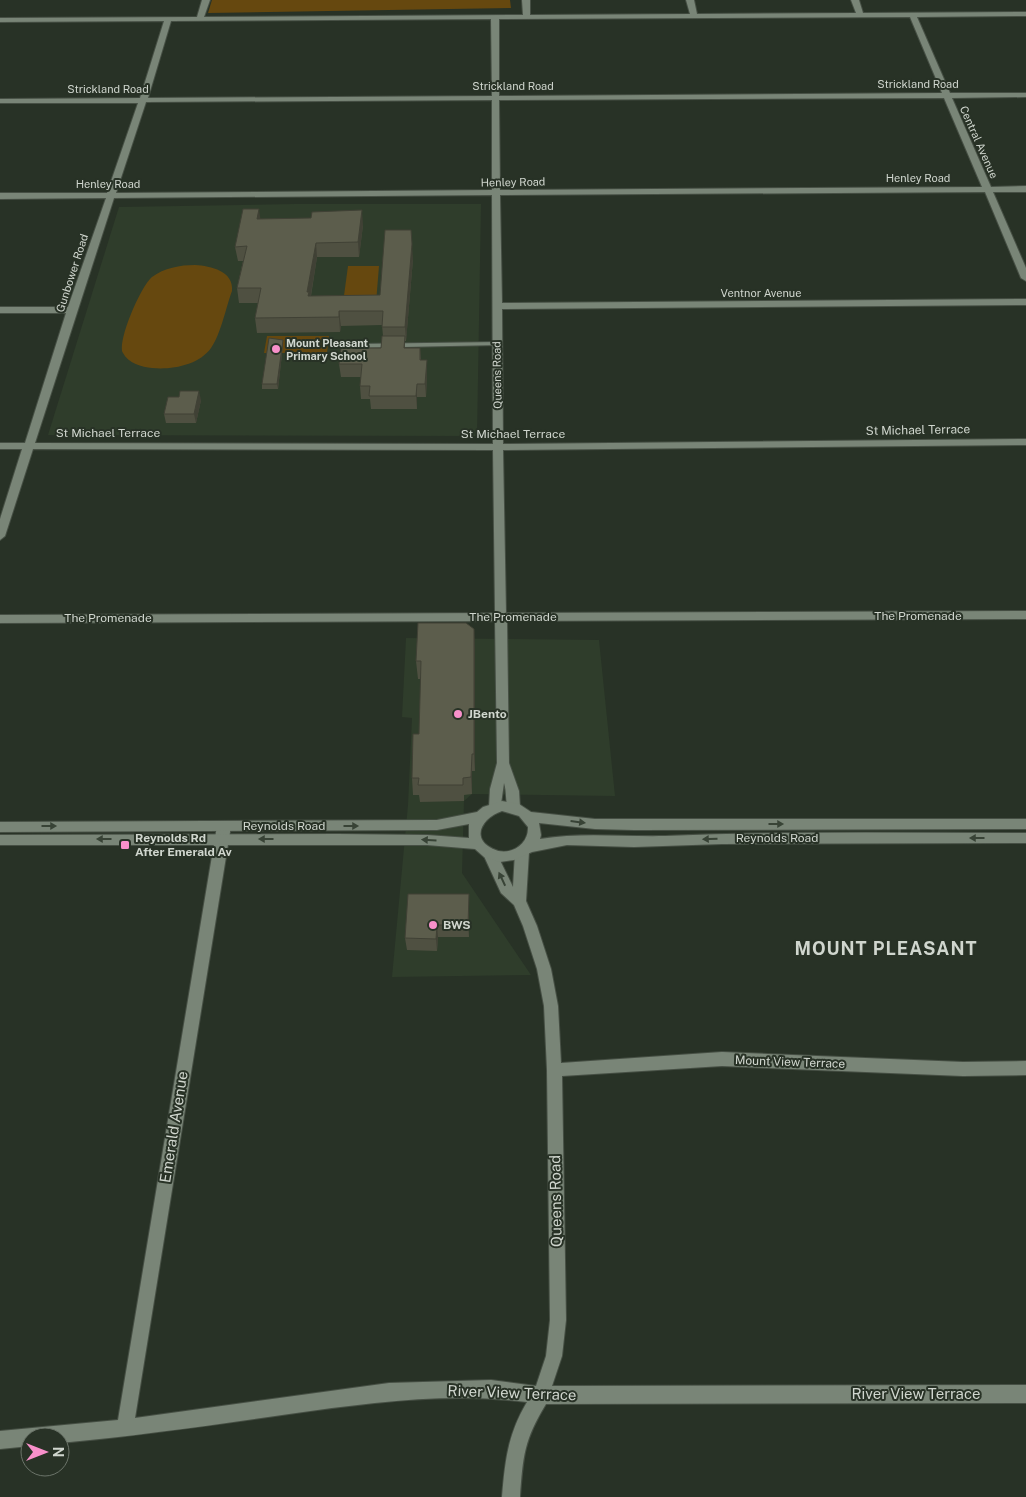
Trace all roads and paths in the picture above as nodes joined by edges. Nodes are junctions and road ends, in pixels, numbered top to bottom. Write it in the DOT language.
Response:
graph roads {
  1 [pos="206,0"];
  2 [pos="526,0"];
  3 [pos="690,0"];
  4 [pos="855,0"];
  5 [pos="860,14"];
  6 [pos="912,14"];
  7 [pos="1026,14"];
  8 [pos="694,16"];
  9 [pos="495,17"];
  10 [pos="527,17"];
  11 [pos="200,18"];
  12 [pos="168,19"];
  13 [pos="0,20"];
  14 [pos="1026,94"];
  15 [pos="946,95"];
  16 [pos="496,97"];
  17 [pos="143,100"];
  18 [pos="0,101"];
  19 [pos="987,189"];
  20 [pos="1026,189"];
  21 [pos="496,193"];
  22 [pos="109,195"];
  23 [pos="0,196"];
  24 [pos="1026,278"];
  25 [pos="1026,302"];
  26 [pos="496,306"];
  27 [pos="0,310"];
  28 [pos="72,310"];
  29 [pos="497,344"];
  30 [pos="355,346"];
  31 [pos="1026,442"];
  32 [pos="0,446"];
  33 [pos="29,446"];
  34 [pos="498,447"];
  35 [pos="0,536"];
  36 [pos="1026,615"];
  37 [pos="500,618"];
  38 [pos="0,619"];
  39 [pos="503,763"];
  40 [pos="496,807"];
  41 [pos="514,807"];
  42 [pos="478,817"];
  43 [pos="530,817"];
  44 [pos="817,824"];
  45 [pos="1026,824"];
  46 [pos="634,825"];
  47 [pos="160,826"];
  48 [pos="0,827"];
  49 [pos="222,832"];
  50 [pos="819,838"];
  51 [pos="1026,838"];
  52 [pos="157,839"];
  53 [pos="0,840"];
  54 [pos="634,842"];
  55 [pos="477,844"];
  56 [pos="525,849"];
  57 [pos="490,854"];
  58 [pos="520,901"];
  59 [pos="1026,1068"];
  60 [pos="554,1070"];
  61 [pos="1026,1394"];
  62 [pos="541,1395"];
  63 [pos="125,1428"];
  64 [pos="0,1440"];
  65 [pos="511,1497"];
  1 -- 11 [label="street"];
  2 -- 10 [label="street"];
  3 -- 8 [label="street"];
  4 -- 5 [label="street"];
  5 -- 6 [label="street"];
  5 -- 8 [label="street"];
  6 -- 7 [label="street"];
  6 -- 15 [label="street, Central Avenue"];
  8 -- 10 [label="street"];
  9 -- 10 [label="street"];
  9 -- 11 [label="street"];
  9 -- 16 [label="street, Queens Road"];
  11 -- 12 [label="street"];
  12 -- 13 [label="street"];
  12 -- 17 [label="street, Gunbower Road"];
  14 -- 15 [label="street, Strickland Road"];
  15 -- 16 [label="street, Strickland Road"];
  15 -- 19 [label="street, Central Avenue"];
  16 -- 17 [label="street, Strickland Road"];
  16 -- 21 [label="street, Queens Road"];
  17 -- 18 [label="street, Strickland Road"];
  17 -- 22 [label="street, Gunbower Road"];
  19 -- 20 [label="street, Henley Road"];
  19 -- 21 [label="street, Henley Road"];
  19 -- 24 [label="street, Central Avenue"];
  21 -- 22 [label="street, Henley Road"];
  21 -- 26 [label="street, Queens Road"];
  22 -- 23 [label="street, Henley Road"];
  22 -- 28 [label="street, Gunbower Road"];
  25 -- 26 [label="street, Ventnor Avenue"];
  26 -- 29 [label="street, Queens Road"];
  27 -- 28 [label="street"];
  28 -- 33 [label="street, Gunbower Road"];
  29 -- 30 [label="lane"];
  29 -- 34 [label="street, Queens Road"];
  31 -- 34 [label="street, St Michael Terrace"];
  32 -- 33 [label="street, St Michael Terrace"];
  33 -- 34 [label="street, St Michael Terrace"];
  33 -- 35 [label="street, Gunbower Road"];
  34 -- 37 [label="street, Queens Road"];
  36 -- 37 [label="street, The Promenade"];
  37 -- 38 [label="street, The Promenade"];
  37 -- 39 [label="street, Queens Road"];
  39 -- 40 [label="street, Queens Road"];
  39 -- 41 [label="street, Queens Road"];
  40 -- 41 [label="street, Reynolds Road"];
  40 -- 42 [label="street, Reynolds Road"];
  41 -- 43 [label="street, Reynolds Road"];
  49 -- 42 [label="street, Reynolds Road, one-way"];
  42 -- 55 [label="street"];
  43 -- 46 [label="street, Reynolds Road, one-way"];
  43 -- 56 [label="street"];
  44 -- 45 [label="street, Reynolds Road"];
  46 -- 44 [label="street, Reynolds Road, one-way"];
  44 -- 50 [label="street"];
  46 -- 54 [label="street"];
  48 -- 47 [label="street, Reynolds Road, one-way"];
  47 -- 49 [label="street, Reynolds Road"];
  47 -- 52 [label="street"];
  49 -- 52 [label="street, Reynolds Road"];
  55 -- 49 [label="street, Reynolds Road, one-way"];
  49 -- 63 [label="street, Emerald Avenue"];
  51 -- 50 [label="street, Reynolds Road, one-way"];
  50 -- 54 [label="street, Reynolds Road, one-way"];
  52 -- 53 [label="street, Reynolds Road, one-way"];
  54 -- 56 [label="street, Reynolds Road"];
  55 -- 57 [label="street"];
  56 -- 57 [label="street, Reynolds Road"];
  56 -- 58 [label="street, Queens Road"];
  58 -- 57 [label="street, Queens Road, one-way"];
  58 -- 60 [label="street, Queens Road"];
  59 -- 60 [label="street, Mount View Terrace"];
  60 -- 62 [label="street, Queens Road"];
  61 -- 62 [label="street, River View Terrace"];
  62 -- 63 [label="street, River View Terrace"];
  62 -- 65 [label="street, Queens Road"];
  63 -- 64 [label="street, River View Terrace"];
}
